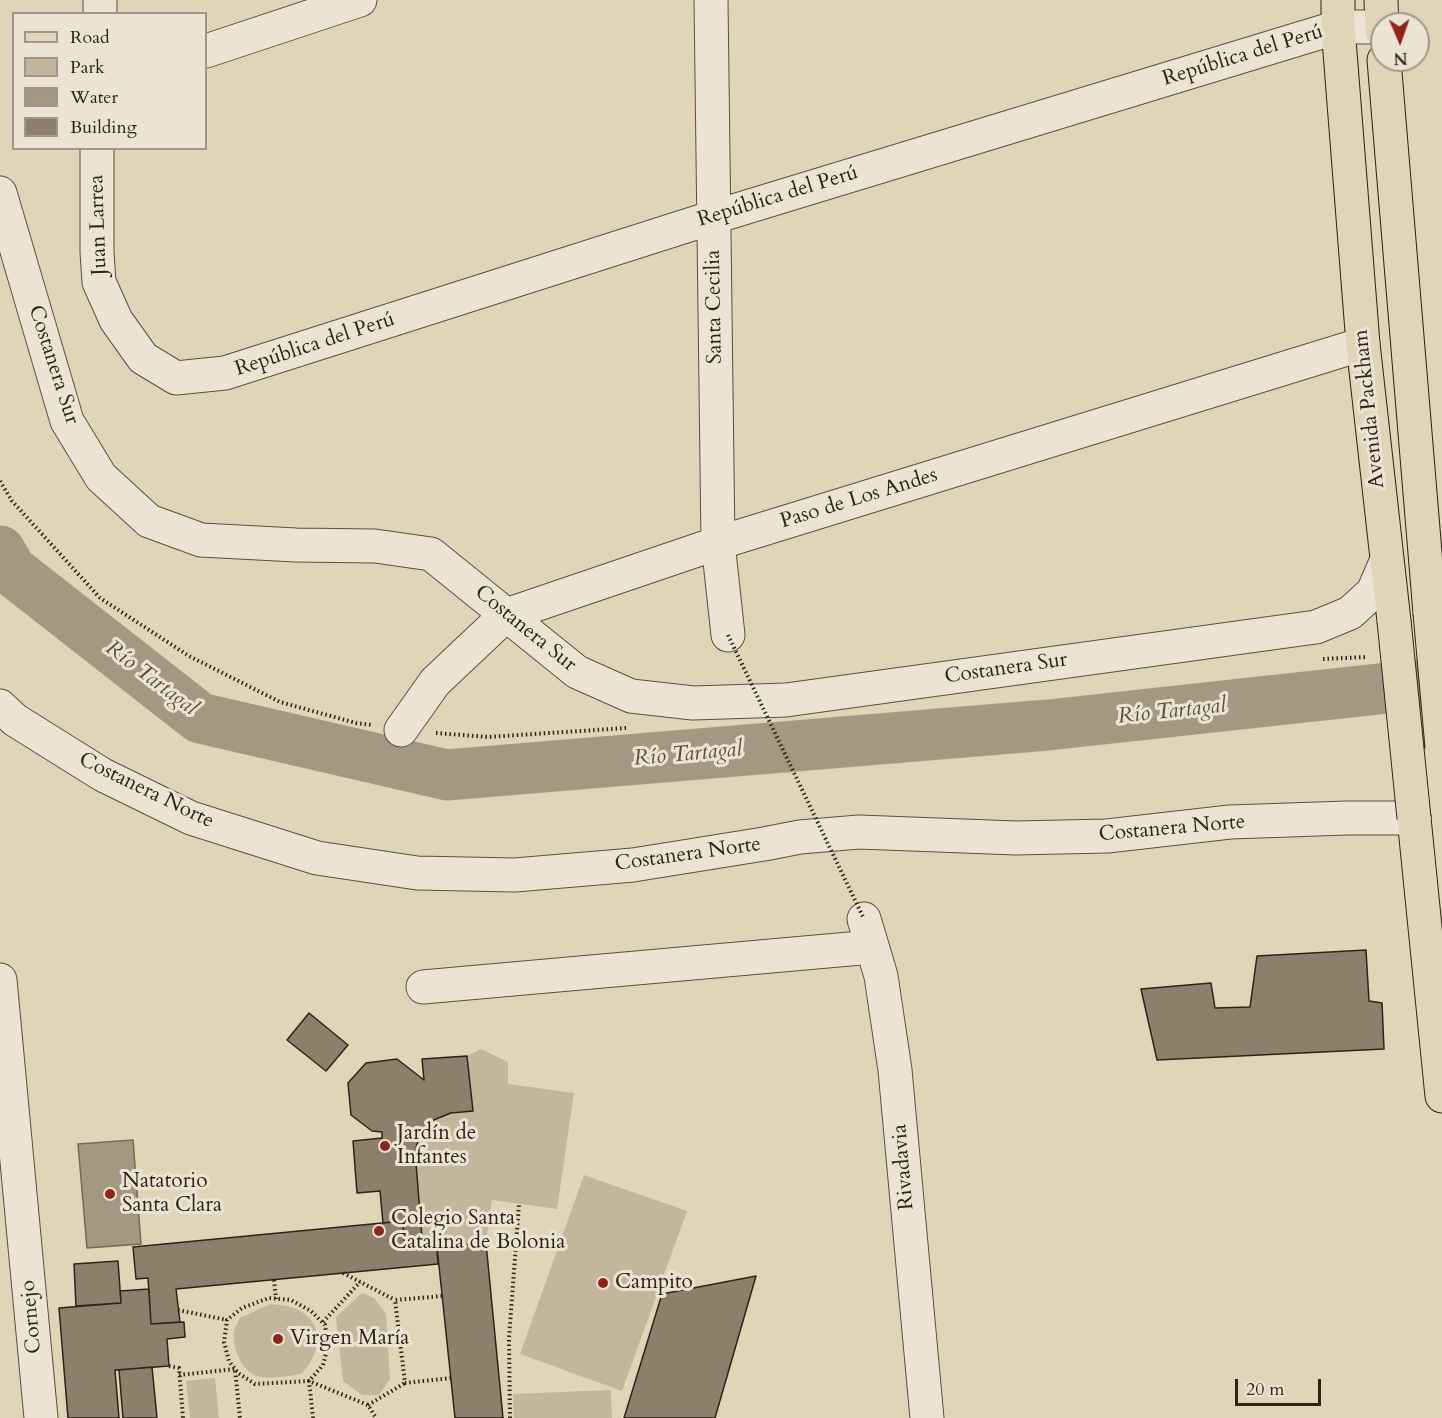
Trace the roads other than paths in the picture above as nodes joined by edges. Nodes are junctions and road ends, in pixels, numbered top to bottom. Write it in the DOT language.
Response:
graph roads {
  1 [pos="360,0"];
  2 [pos="711,0"];
  3 [pos="1338,14"];
  4 [pos="1370,25"];
  5 [pos="207,51"];
  6 [pos="1385,72"];
  7 [pos="97,150"];
  8 [pos="0,193"];
  9 [pos="714,216"];
  10 [pos="1363,344"];
  11 [pos="176,378"];
  12 [pos="718,543"];
  13 [pos="1386,561"];
  14 [pos="506,615"];
  15 [pos="728,635"];
  16 [pos="0,706"];
  17 [pos="401,730"];
  18 [pos="1442,747"];
  19 [pos="1414,818"];
  20 [pos="0,980"];
  21 [pos="423,987"];
  22 [pos="1442,1096"];
  23 [pos="12,1216"];
  24 [pos="41,1418"];
  25 [pos="927,1418"];
  1 -- 5 [label="street"];
  2 -- 9 [label="street, Santa Cecilia"];
  3 -- 4 [label="street, República del Perú"];
  3 -- 9 [label="street, República del Perú"];
  3 -- 10 [label="main road, Avenida Packham"];
  6 -- 18 [label="main road, Avenida Packham, bridge"];
  7 -- 11 [label="street, Juan Larrea"];
  8 -- 14 [label="street, Costanera Sur"];
  9 -- 11 [label="street, República del Perú"];
  9 -- 12 [label="street, Santa Cecilia"];
  10 -- 12 [label="street, Paso de Los Andes"];
  10 -- 13 [label="main road, Avenida Packham"];
  12 -- 14 [label="street, Paso de Los Andes"];
  12 -- 15 [label="street, Santa Cecilia"];
  13 -- 14 [label="street, Costanera Sur"];
  13 -- 19 [label="main road, Avenida Packham, bridge"];
  14 -- 17 [label="street, Paso de Los Andes"];
  16 -- 19 [label="street, Costanera Norte"];
  19 -- 22 [label="main road, Avenida Packham"];
  20 -- 23 [label="street, Cornejo"];
  21 -- 25 [label="street, Rivadavia"];
  23 -- 24 [label="street, Cornejo"];
}
